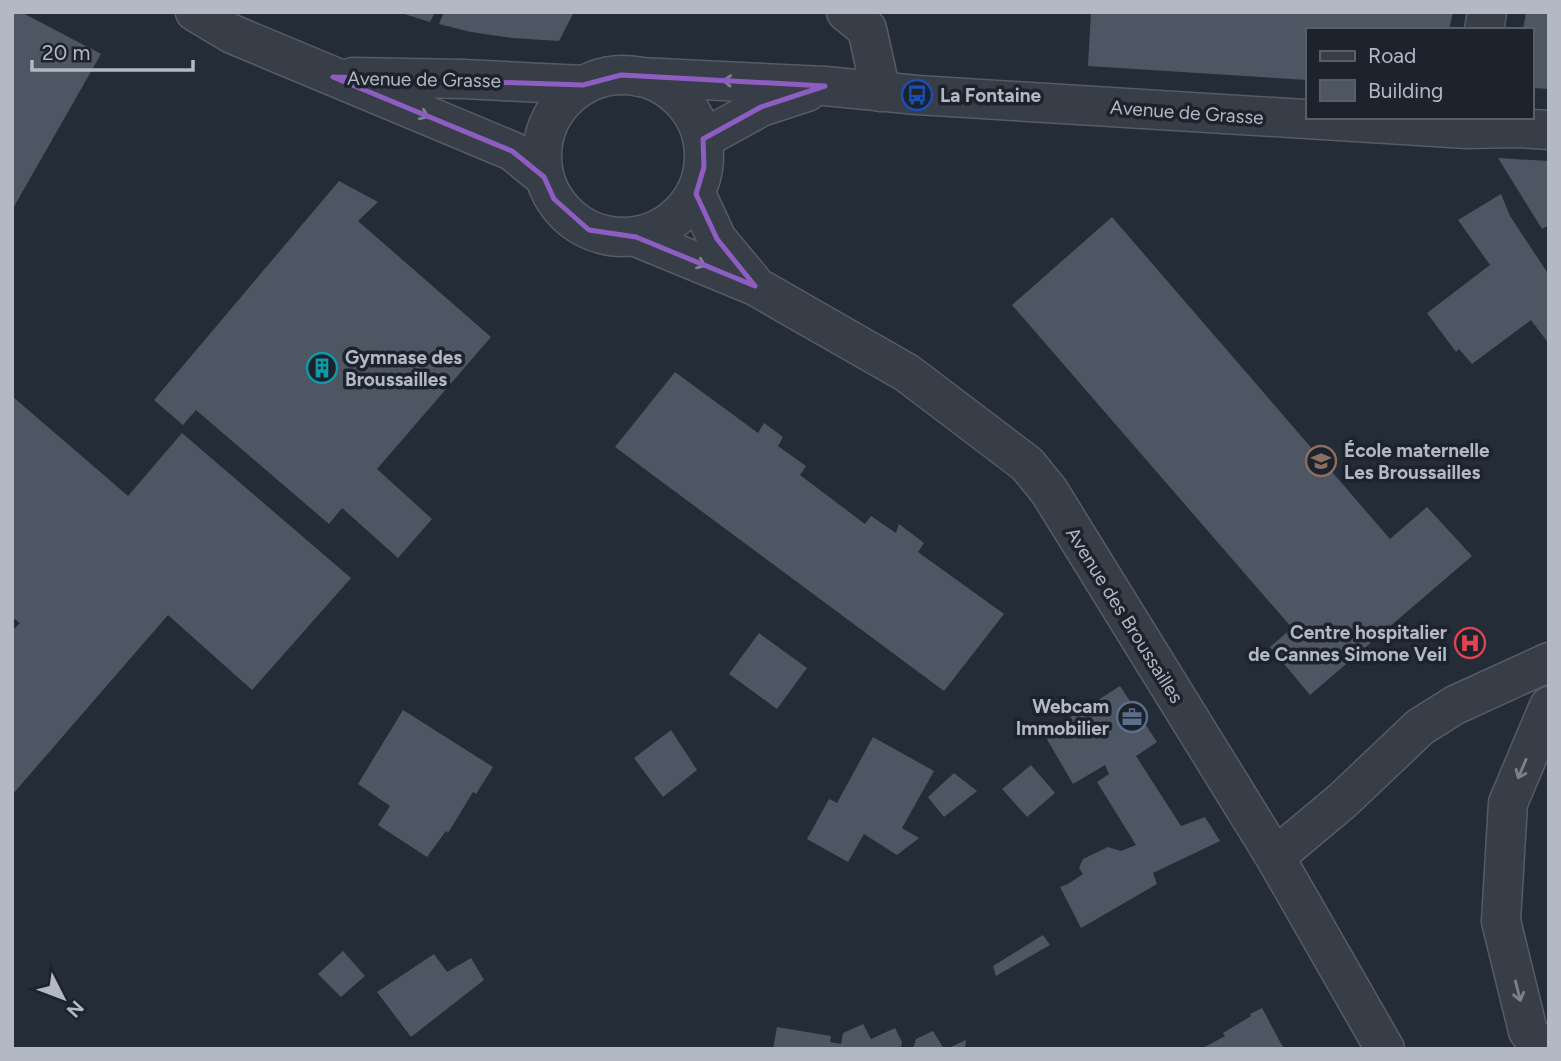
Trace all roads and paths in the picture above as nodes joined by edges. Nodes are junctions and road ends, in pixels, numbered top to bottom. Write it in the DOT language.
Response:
graph roads {
  1 [pos="195,12"];
  2 [pos="846,12"];
  3 [pos="333,77"];
  4 [pos="639,77"];
  5 [pos="583,85"];
  6 [pos="825,86"];
  7 [pos="881,92"];
  8 [pos="1306,114"];
  9 [pos="1392,119"];
  10 [pos="1468,123"];
  11 [pos="1549,130"];
  12 [pos="703,139"];
  13 [pos="544,177"];
  14 [pos="696,194"];
  15 [pos="636,237"];
  16 [pos="755,286"];
  17 [pos="1549,662"];
  18 [pos="1549,706"];
  19 [pos="1275,857"];
  20 [pos="1385,1049"];
  21 [pos="1541,1049"];
  1 -- 3 [label="street, Avenue de Grasse"];
  2 -- 7 [label="street"];
  3 -- 5 [label="street, Avenue de Grasse"];
  3 -- 13 [label="street, one-way"];
  4 -- 5 [label="street"];
  6 -- 4 [label="street, Avenue de Grasse, one-way"];
  4 -- 12 [label="street"];
  5 -- 13 [label="street"];
  6 -- 7 [label="street, Avenue de Grasse"];
  6 -- 12 [label="street, Avenue de Grasse"];
  7 -- 8 [label="street, Avenue de Grasse"];
  9 -- 10 [label="street, Avenue de Grasse"];
  10 -- 11 [label="street, Avenue de Grasse"];
  12 -- 14 [label="street"];
  13 -- 15 [label="street"];
  14 -- 15 [label="street"];
  14 -- 16 [label="street, Avenue des Broussailles"];
  15 -- 16 [label="street, Avenue des Broussailles, one-way"];
  16 -- 19 [label="street, Avenue des Broussailles"];
  17 -- 19 [label="street"];
  18 -- 21 [label="street, one-way"];
  19 -- 20 [label="street, Avenue des Broussailles"];
}
